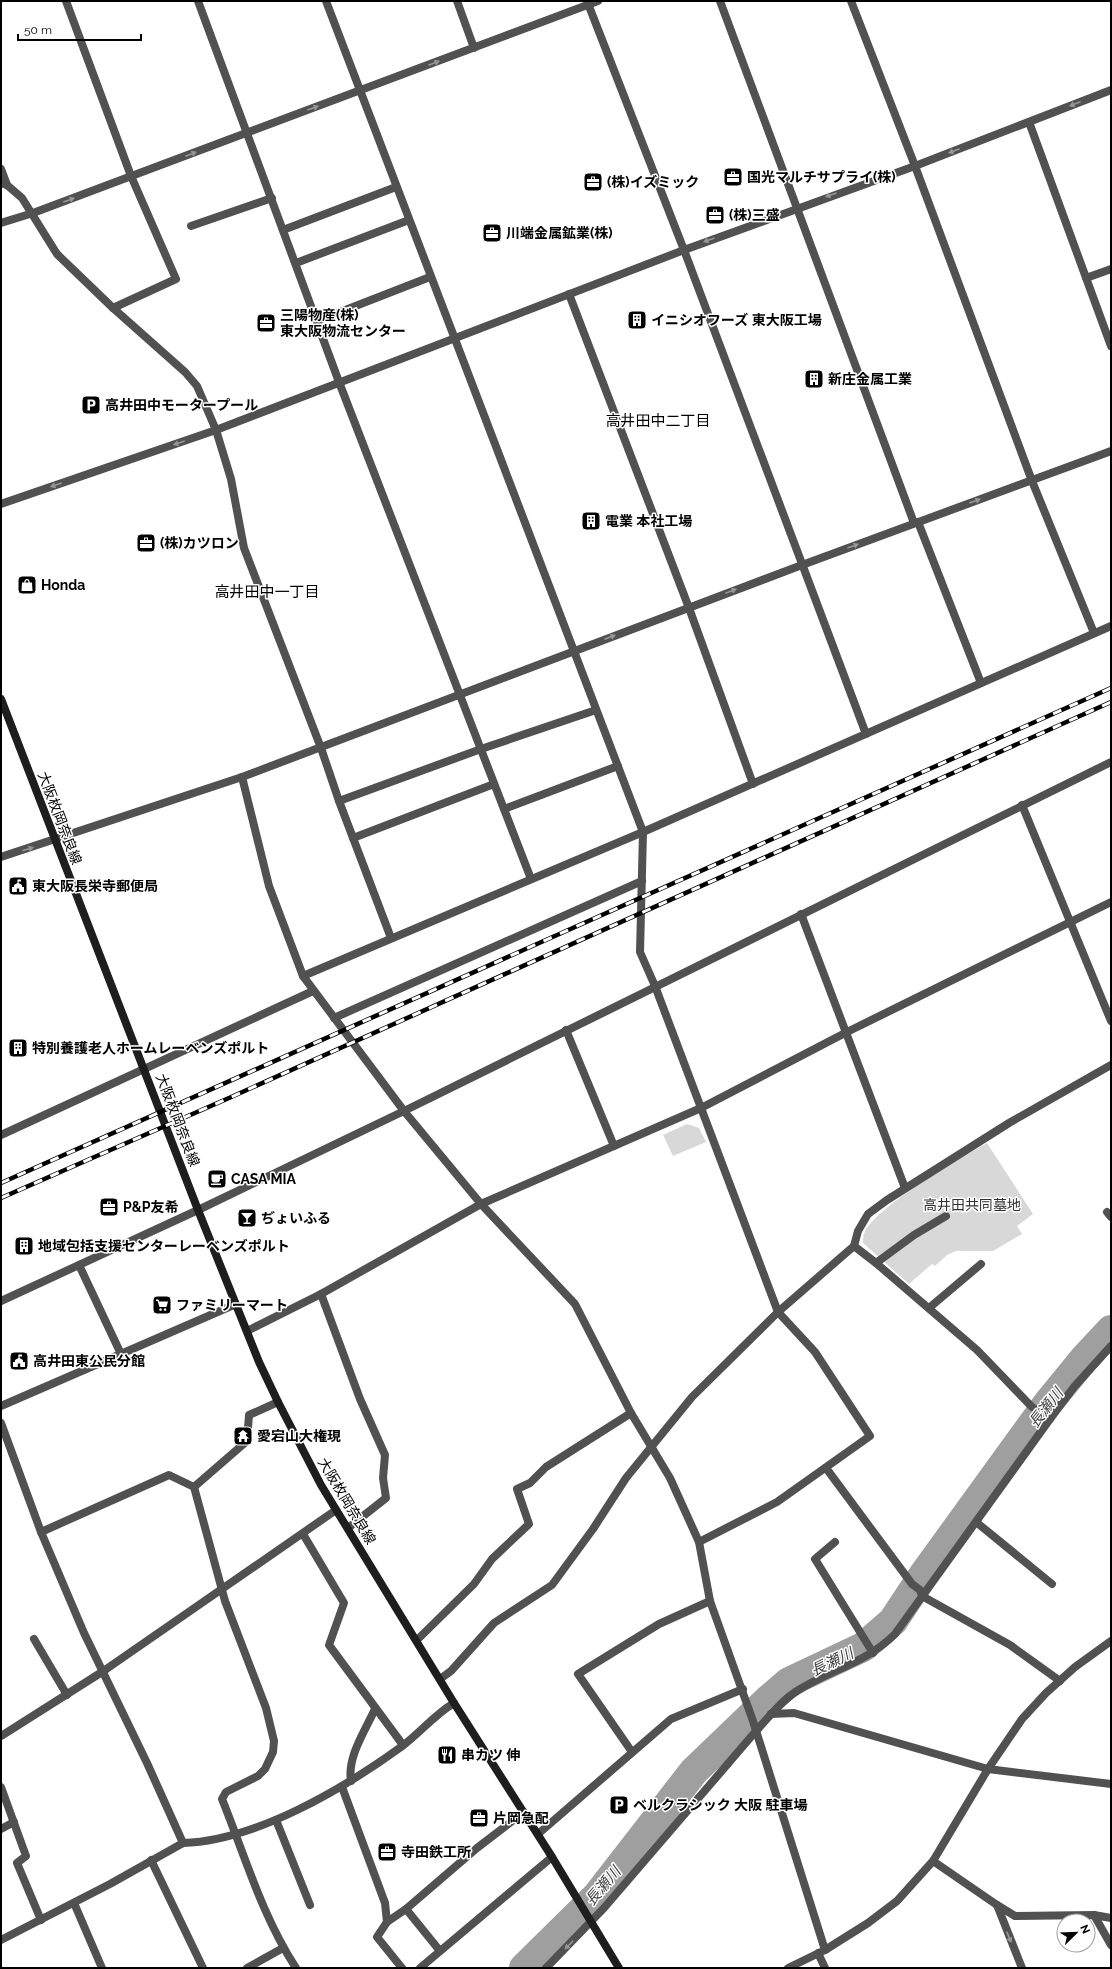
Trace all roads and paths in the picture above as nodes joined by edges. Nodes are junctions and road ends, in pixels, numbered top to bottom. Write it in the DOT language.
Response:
graph roads {
  1 [pos="66,1"];
  2 [pos="198,1"];
  3 [pos="326,1"];
  4 [pos="457,1"];
  5 [pos="598,1"];
  6 [pos="720,1"];
  7 [pos="851,1"];
  8 [pos="588,3"];
  9 [pos="474,48"];
  10 [pos="1111,90"];
  11 [pos="360,91"];
  12 [pos="1029,122"];
  13 [pos="248,132"];
  14 [pos="915,166"];
  15 [pos="1,169"];
  16 [pos="131,176"];
  17 [pos="4,184"];
  18 [pos="396,187"];
  19 [pos="272,198"];
  20 [pos="797,208"];
  21 [pos="33,213"];
  22 [pos="409,220"];
  23 [pos="1,223"];
  24 [pos="192,226"];
  25 [pos="283,230"];
  26 [pos="684,250"];
  27 [pos="296,263"];
  28 [pos="1111,269"];
  29 [pos="430,277"];
  30 [pos="1086,278"];
  31 [pos="569,294"];
  32 [pos="113,308"];
  33 [pos="317,321"];
  34 [pos="454,338"];
  35 [pos="1111,345"];
  36 [pos="339,382"];
  37 [pos="216,430"];
  38 [pos="1111,451"];
  39 [pos="1032,481"];
  40 [pos="1,504"];
  41 [pos="916,523"];
  42 [pos="802,564"];
  43 [pos="689,608"];
  44 [pos="1111,626"];
  45 [pos="1094,633"];
  46 [pos="573,651"];
  47 [pos="981,682"];
  48 [pos="460,694"];
  49 [pos="1,699"];
  50 [pos="596,710"];
  51 [pos="866,734"];
  52 [pos="321,748"];
  53 [pos="481,749"];
  54 [pos="1111,762"];
  55 [pos="618,766"];
  56 [pos="242,777"];
  57 [pos="494,784"];
  58 [pos="753,784"];
  59 [pos="339,801"];
  60 [pos="1022,805"];
  61 [pos="504,808"];
  62 [pos="643,832"];
  63 [pos="353,838"];
  64 [pos="54,840"];
  65 [pos="1,857"];
  66 [pos="531,879"];
  67 [pos="642,881"];
  68 [pos="1111,902"];
  69 [pos="801,914"];
  70 [pos="1070,922"];
  71 [pos="391,938"];
  72 [pos="303,976"];
  73 [pos="655,986"];
  74 [pos="313,991"];
  75 [pos="334,1018"];
  76 [pos="1111,1021"];
  77 [pos="566,1030"];
  78 [pos="847,1032"];
  79 [pos="1111,1065"];
  80 [pos="145,1068"];
  81 [pos="701,1108"];
  82 [pos="404,1111"];
  83 [pos="1,1135"];
  84 [pos="614,1146"];
  85 [pos="905,1188"];
  86 [pos="480,1204"];
  87 [pos="198,1210"];
  88 [pos="946,1216"];
  89 [pos="854,1246"];
  90 [pos="876,1263"];
  91 [pos="981,1264"];
  92 [pos="79,1265"];
  93 [pos="321,1294"];
  94 [pos="1,1301"];
  95 [pos="236,1304"];
  96 [pos="929,1308"];
  97 [pos="778,1312"];
  98 [pos="247,1331"];
  99 [pos="1111,1346"];
  100 [pos="121,1354"];
  101 [pos="278,1402"];
  102 [pos="1,1406"];
  103 [pos="632,1413"];
  104 [pos="1047,1417"];
  105 [pos="1,1423"];
  106 [pos="651,1447"];
  107 [pos="826,1468"];
  108 [pos="194,1487"];
  109 [pos="336,1510"];
  110 [pos="976,1522"];
  111 [pos="348,1528"];
  112 [pos="41,1532"];
  113 [pos="303,1534"];
  114 [pos="699,1542"];
  115 [pos="835,1542"];
  116 [pos="1052,1584"];
  117 [pos="222,1590"];
  118 [pos="921,1593"];
  119 [pos="710,1601"];
  120 [pos="34,1639"];
  121 [pos="417,1640"];
  122 [pos="1111,1641"];
  123 [pos="871,1650"];
  124 [pos="102,1672"];
  125 [pos="440,1679"];
  126 [pos="1060,1681"];
  127 [pos="743,1689"];
  128 [pos="67,1695"];
  129 [pos="454,1703"];
  130 [pos="375,1709"];
  131 [pos="771,1714"];
  132 [pos="756,1731"];
  133 [pos="1,1736"];
  134 [pos="403,1746"];
  135 [pos="632,1752"];
  136 [pos="988,1769"];
  137 [pos="351,1781"];
  138 [pos="1111,1784"];
  139 [pos="342,1786"];
  140 [pos="1,1787"];
  141 [pos="524,1812"];
  142 [pos="276,1820"];
  143 [pos="14,1822"];
  144 [pos="1,1829"];
  145 [pos="538,1834"];
  146 [pos="236,1835"];
  147 [pos="183,1843"];
  148 [pos="552,1857"];
  149 [pos="151,1860"];
  150 [pos="933,1861"];
  151 [pos="74,1902"];
  152 [pos="310,1905"];
  153 [pos="997,1905"];
  154 [pos="406,1909"];
  155 [pos="1056,1915"];
  156 [pos="1096,1915"];
  157 [pos="1111,1918"];
  158 [pos="1096,1919"];
  159 [pos="41,1920"];
  160 [pos="591,1921"];
  161 [pos="387,1922"];
  162 [pos="1,1940"];
  163 [pos="1111,1945"];
  164 [pos="283,1948"];
  165 [pos="440,1951"];
  166 [pos="821,1952"];
  167 [pos="102,1968"];
  168 [pos="203,1968"];
  169 [pos="247,1968"];
  170 [pos="296,1968"];
  171 [pos="402,1968"];
  172 [pos="420,1968"];
  173 [pos="546,1968"];
  174 [pos="619,1968"];
  175 [pos="788,1968"];
  176 [pos="825,1968"];
  177 [pos="1022,1968"];
  1 -- 16 [label="street"];
  2 -- 13 [label="street"];
  3 -- 11 [label="street"];
  4 -- 9 [label="street"];
  5 -- 8 [label="street"];
  6 -- 20 [label="street"];
  7 -- 14 [label="street"];
  8 -- 9 [label="street"];
  8 -- 26 [label="street"];
  11 -- 9 [label="street, one-way"];
  10 -- 12 [label="street, one-way"];
  13 -- 11 [label="street, one-way"];
  11 -- 18 [label="street"];
  12 -- 14 [label="street, one-way"];
  12 -- 30 [label="street"];
  16 -- 13 [label="street, one-way"];
  13 -- 19 [label="street"];
  14 -- 20 [label="street, one-way"];
  14 -- 39 [label="street"];
  15 -- 17 [label="street"];
  21 -- 16 [label="street, one-way"];
  16 -- 32 [label="street"];
  17 -- 21 [label="street"];
  18 -- 22 [label="street"];
  18 -- 25 [label="street"];
  19 -- 24 [label="street"];
  19 -- 25 [label="street"];
  20 -- 26 [label="street, one-way"];
  20 -- 41 [label="street"];
  21 -- 23 [label="street"];
  21 -- 32 [label="street"];
  22 -- 27 [label="street"];
  22 -- 29 [label="street"];
  25 -- 27 [label="street"];
  26 -- 31 [label="street"];
  26 -- 42 [label="street"];
  27 -- 33 [label="street"];
  28 -- 30 [label="street"];
  29 -- 33 [label="street"];
  29 -- 34 [label="street"];
  30 -- 35 [label="street"];
  31 -- 34 [label="street"];
  31 -- 43 [label="street"];
  32 -- 37 [label="street"];
  33 -- 36 [label="street"];
  34 -- 36 [label="street"];
  34 -- 46 [label="street"];
  36 -- 37 [label="street"];
  36 -- 48 [label="street"];
  37 -- 40 [label="street, one-way"];
  37 -- 52 [label="street"];
  38 -- 39 [label="street"];
  41 -- 39 [label="street, one-way"];
  39 -- 45 [label="street"];
  42 -- 41 [label="street, one-way"];
  41 -- 47 [label="street"];
  43 -- 42 [label="street, one-way"];
  42 -- 51 [label="street"];
  46 -- 43 [label="street, one-way"];
  43 -- 58 [label="street"];
  44 -- 45 [label="street"];
  45 -- 47 [label="street"];
  46 -- 48 [label="street"];
  46 -- 50 [label="street"];
  47 -- 51 [label="street"];
  48 -- 52 [label="street"];
  48 -- 53 [label="street"];
  49 -- 64 [label="main road, 大阪枚岡奈良線"];
  50 -- 53 [label="street"];
  50 -- 55 [label="street"];
  51 -- 58 [label="street"];
  52 -- 56 [label="street"];
  52 -- 59 [label="street"];
  53 -- 57 [label="street"];
  53 -- 59 [label="street"];
  54 -- 60 [label="street"];
  55 -- 61 [label="street"];
  55 -- 62 [label="street"];
  56 -- 64 [label="street"];
  56 -- 72 [label="street"];
  57 -- 61 [label="street"];
  57 -- 63 [label="street"];
  58 -- 62 [label="street"];
  59 -- 63 [label="street"];
  60 -- 69 [label="street"];
  60 -- 70 [label="street"];
  61 -- 66 [label="street"];
  62 -- 66 [label="street"];
  62 -- 67 [label="street"];
  63 -- 71 [label="street"];
  65 -- 64 [label="street, one-way"];
  64 -- 80 [label="main road, 大阪枚岡奈良線"];
  66 -- 71 [label="street"];
  67 -- 73 [label="street"];
  67 -- 75 [label="street"];
  68 -- 70 [label="street"];
  69 -- 73 [label="street"];
  69 -- 78 [label="street"];
  70 -- 76 [label="street"];
  70 -- 78 [label="street"];
  71 -- 72 [label="street"];
  72 -- 74 [label="street"];
  73 -- 77 [label="street"];
  73 -- 81 [label="street"];
  74 -- 75 [label="street"];
  74 -- 80 [label="street"];
  75 -- 82 [label="street"];
  77 -- 82 [label="street"];
  77 -- 84 [label="street"];
  78 -- 81 [label="street"];
  78 -- 85 [label="street"];
  79 -- 85 [label="street"];
  80 -- 83 [label="street"];
  80 -- 87 [label="main road, 大阪枚岡奈良線"];
  81 -- 84 [label="street"];
  81 -- 97 [label="street"];
  82 -- 86 [label="street"];
  82 -- 87 [label="street"];
  84 -- 86 [label="street"];
  85 -- 89 [label="street"];
  86 -- 93 [label="street"];
  86 -- 103 [label="street"];
  87 -- 92 [label="street"];
  87 -- 95 [label="main road, 大阪枚岡奈良線"];
  88 -- 90 [label="street"];
  89 -- 90 [label="street"];
  89 -- 97 [label="street"];
  90 -- 96 [label="street"];
  91 -- 96 [label="street"];
  92 -- 94 [label="street"];
  92 -- 100 [label="street"];
  93 -- 98 [label="street"];
  93 -- 111 [label="street"];
  95 -- 98 [label="main road, 大阪枚岡奈良線"];
  95 -- 100 [label="street"];
  96 -- 104 [label="street"];
  97 -- 106 [label="street"];
  97 -- 107 [label="street"];
  98 -- 101 [label="main road, 大阪枚岡奈良線"];
  99 -- 104 [label="street"];
  100 -- 102 [label="street"];
  101 -- 108 [label="street"];
  101 -- 109 [label="main road, 大阪枚岡奈良線"];
  103 -- 106 [label="street"];
  103 -- 121 [label="street"];
  104 -- 110 [label="street"];
  105 -- 112 [label="street"];
  106 -- 114 [label="street"];
  106 -- 125 [label="street"];
  107 -- 114 [label="street"];
  107 -- 118 [label="street"];
  108 -- 112 [label="street"];
  108 -- 117 [label="street"];
  109 -- 111 [label="main road, 大阪枚岡奈良線"];
  109 -- 113 [label="street"];
  110 -- 116 [label="street"];
  110 -- 118 [label="street"];
  111 -- 121 [label="main road, 大阪枚岡奈良線"];
  112 -- 124 [label="street"];
  113 -- 117 [label="street"];
  113 -- 130 [label="street"];
  114 -- 119 [label="street"];
  115 -- 123 [label="street"];
  117 -- 124 [label="street"];
  117 -- 146 [label="street"];
  118 -- 123 [label="street"];
  118 -- 126 [label="street"];
  119 -- 127 [label="street"];
  119 -- 135 [label="street"];
  120 -- 128 [label="street"];
  121 -- 125 [label="main road, 大阪枚岡奈良線"];
  122 -- 126 [label="street"];
  123 -- 131 [label="street"];
  124 -- 128 [label="street"];
  124 -- 147 [label="street"];
  125 -- 129 [label="main road, 大阪枚岡奈良線"];
  126 -- 136 [label="street"];
  127 -- 132 [label="street"];
  127 -- 135 [label="street"];
  128 -- 133 [label="street"];
  129 -- 134 [label="street"];
  129 -- 141 [label="main road, 大阪枚岡奈良線"];
  130 -- 134 [label="street"];
  130 -- 137 [label="street"];
  131 -- 132 [label="street"];
  131 -- 136 [label="street"];
  132 -- 160 [label="street"];
  132 -- 166 [label="street"];
  134 -- 137 [label="street"];
  135 -- 145 [label="street"];
  136 -- 138 [label="street"];
  136 -- 150 [label="street"];
  137 -- 139 [label="street"];
  139 -- 142 [label="street"];
  139 -- 161 [label="street"];
  140 -- 143 [label="street"];
  141 -- 145 [label="main road, 大阪枚岡奈良線"];
  141 -- 154 [label="street"];
  142 -- 146 [label="street"];
  142 -- 152 [label="street"];
  143 -- 144 [label="street"];
  143 -- 159 [label="street"];
  145 -- 148 [label="main road, 大阪枚岡奈良線"];
  146 -- 147 [label="street"];
  146 -- 164 [label="street"];
  147 -- 149 [label="street"];
  148 -- 160 [label="main road, 大阪枚岡奈良線"];
  148 -- 165 [label="street"];
  149 -- 151 [label="street"];
  149 -- 168 [label="street"];
  150 -- 153 [label="street"];
  150 -- 166 [label="street"];
  151 -- 159 [label="street"];
  151 -- 167 [label="street"];
  153 -- 155 [label="street"];
  153 -- 177 [label="street, one-way"];
  154 -- 161 [label="street"];
  154 -- 165 [label="street"];
  156 -- 157 [label="street"];
  158 -- 163 [label="street"];
  159 -- 162 [label="street"];
  160 -- 173 [label="street, one-way"];
  160 -- 174 [label="main road, 大阪枚岡奈良線"];
  161 -- 171 [label="street"];
  164 -- 169 [label="street"];
  164 -- 170 [label="street"];
  165 -- 172 [label="street"];
  166 -- 175 [label="street"];
  166 -- 176 [label="street"];
}
